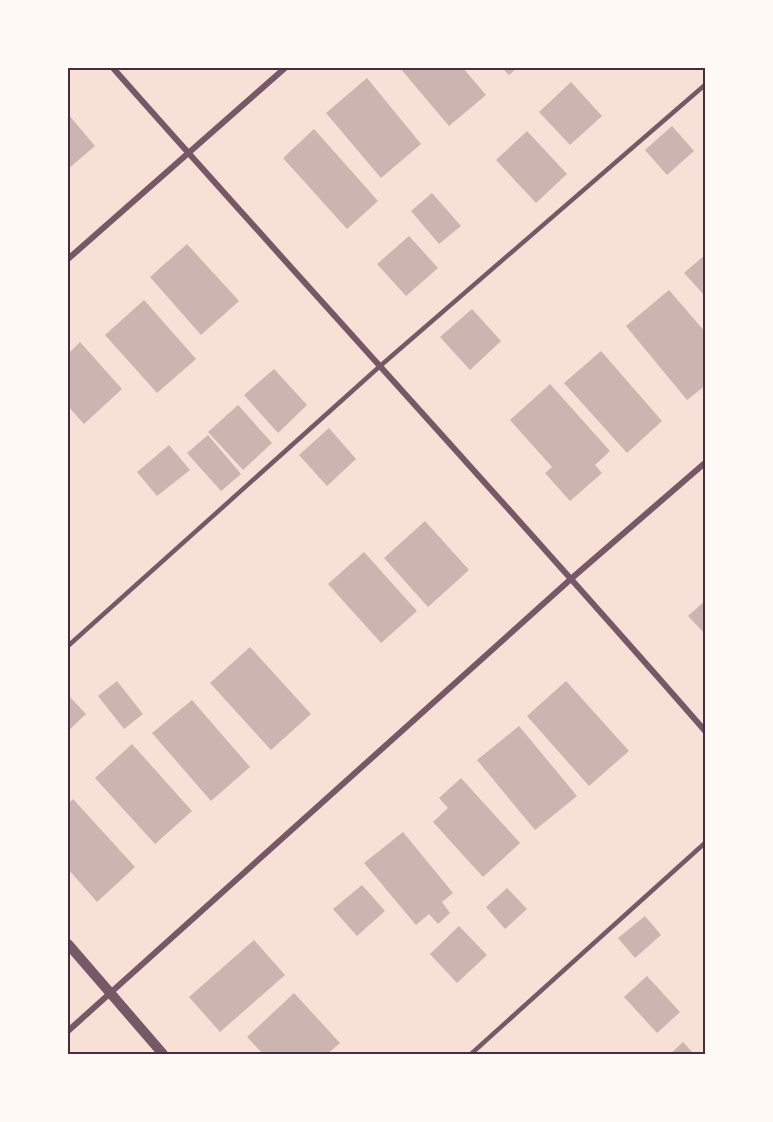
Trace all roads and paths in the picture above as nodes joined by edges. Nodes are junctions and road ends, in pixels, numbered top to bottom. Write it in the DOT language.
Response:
graph roads {
  1 [pos="113,68"];
  2 [pos="285,68"];
  3 [pos="705,84"];
  4 [pos="188,153"];
  5 [pos="68,259"];
  6 [pos="379,367"];
  7 [pos="705,462"];
  8 [pos="572,578"];
  9 [pos="68,646"];
  10 [pos="705,732"];
  11 [pos="705,842"];
  12 [pos="68,944"];
  13 [pos="111,994"];
  14 [pos="68,1031"];
  15 [pos="163,1054"];
  16 [pos="471,1054"];
  1 -- 4 [label="street"];
  2 -- 4 [label="street"];
  3 -- 6 [label="lane"];
  4 -- 5 [label="street"];
  4 -- 6 [label="street"];
  6 -- 8 [label="street"];
  6 -- 9 [label="lane"];
  7 -- 8 [label="street"];
  8 -- 10 [label="street"];
  8 -- 13 [label="street"];
  11 -- 16 [label="lane"];
  12 -- 13 [label="street"];
  13 -- 14 [label="street"];
  13 -- 15 [label="street"];
}
